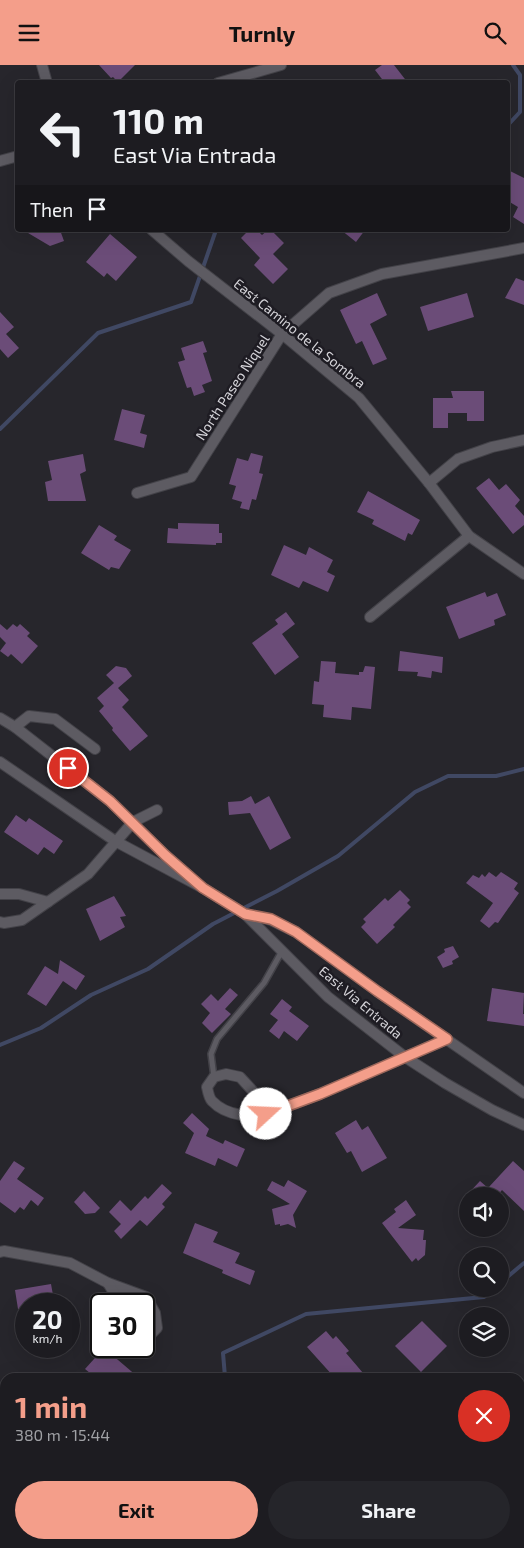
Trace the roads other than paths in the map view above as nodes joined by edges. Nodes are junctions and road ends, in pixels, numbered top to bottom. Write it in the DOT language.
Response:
graph roads {
  1 [pos="42,65"];
  2 [pos="281,65"];
  3 [pos="46,80"];
  4 [pos="228,80"];
  5 [pos="15,157"];
  6 [pos="0,161"];
  7 [pos="154,232"];
  8 [pos="524,248"];
  9 [pos="282,334"];
  10 [pos="524,440"];
  11 [pos="429,483"];
  12 [pos="137,493"];
  13 [pos="469,536"];
  14 [pos="524,574"];
  15 [pos="370,617"];
  16 [pos="0,717"];
  17 [pos="15,727"];
  18 [pos="95,749"];
  19 [pos="0,762"];
  20 [pos="157,810"];
  21 [pos="133,823"];
  22 [pos="115,841"];
  23 [pos="203,888"];
  24 [pos="0,894"];
  25 [pos="48,902"];
  26 [pos="245,914"];
  27 [pos="0,922"];
  28 [pos="282,951"];
  29 [pos="447,1039"];
  30 [pos="405,1057"];
  31 [pos="214,1077"];
  32 [pos="524,1093"];
  33 [pos="272,1112"];
  34 [pos="524,1124"];
  35 [pos="0,1251"];
  36 [pos="108,1283"];
  37 [pos="114,1293"];
  38 [pos="135,1293"];
  39 [pos="155,1313"];
  40 [pos="155,1330"];
  1 -- 3 [label="street"];
  2 -- 4 [label="street"];
  5 -- 6 [label="street"];
  7 -- 9 [label="street, East Camino de la Sombra"];
  8 -- 9 [label="street, North Paseo Niquel"];
  9 -- 11 [label="street, East Camino de la Sombra"];
  9 -- 12 [label="street, North Paseo Niquel"];
  10 -- 11 [label="street"];
  11 -- 13 [label="street, East Camino de la Sombra"];
  13 -- 14 [label="street, East Camino de la Sombra"];
  13 -- 15 [label="street"];
  16 -- 17 [label="street, East Via Entrada"];
  17 -- 18 [label="street"];
  17 -- 21 [label="street, East Via Entrada"];
  19 -- 22 [label="street, East Via Entrada"];
  20 -- 21 [label="street"];
  21 -- 22 [label="street"];
  21 -- 23 [label="street, East Via Entrada"];
  22 -- 23 [label="street, East Via Entrada"];
  22 -- 25 [label="street"];
  23 -- 26 [label="street, East Via Entrada"];
  24 -- 25 [label="street"];
  25 -- 27 [label="street"];
  26 -- 28 [label="street, East Via Entrada"];
  26 -- 29 [label="street, East Via Entrada"];
  28 -- 30 [label="street, East Via Entrada"];
  28 -- 31 [label="lane"];
  29 -- 30 [label="street"];
  29 -- 32 [label="street, East Via Entrada"];
  30 -- 33 [label="street"];
  30 -- 34 [label="street, East Via Entrada"];
  31 -- 33 [label="street"];
  31 -- 33 [label="street"];
  35 -- 36 [label="street"];
  36 -- 37 [label="street"];
  36 -- 38 [label="street"];
  39 -- 40 [label="street"];
}
